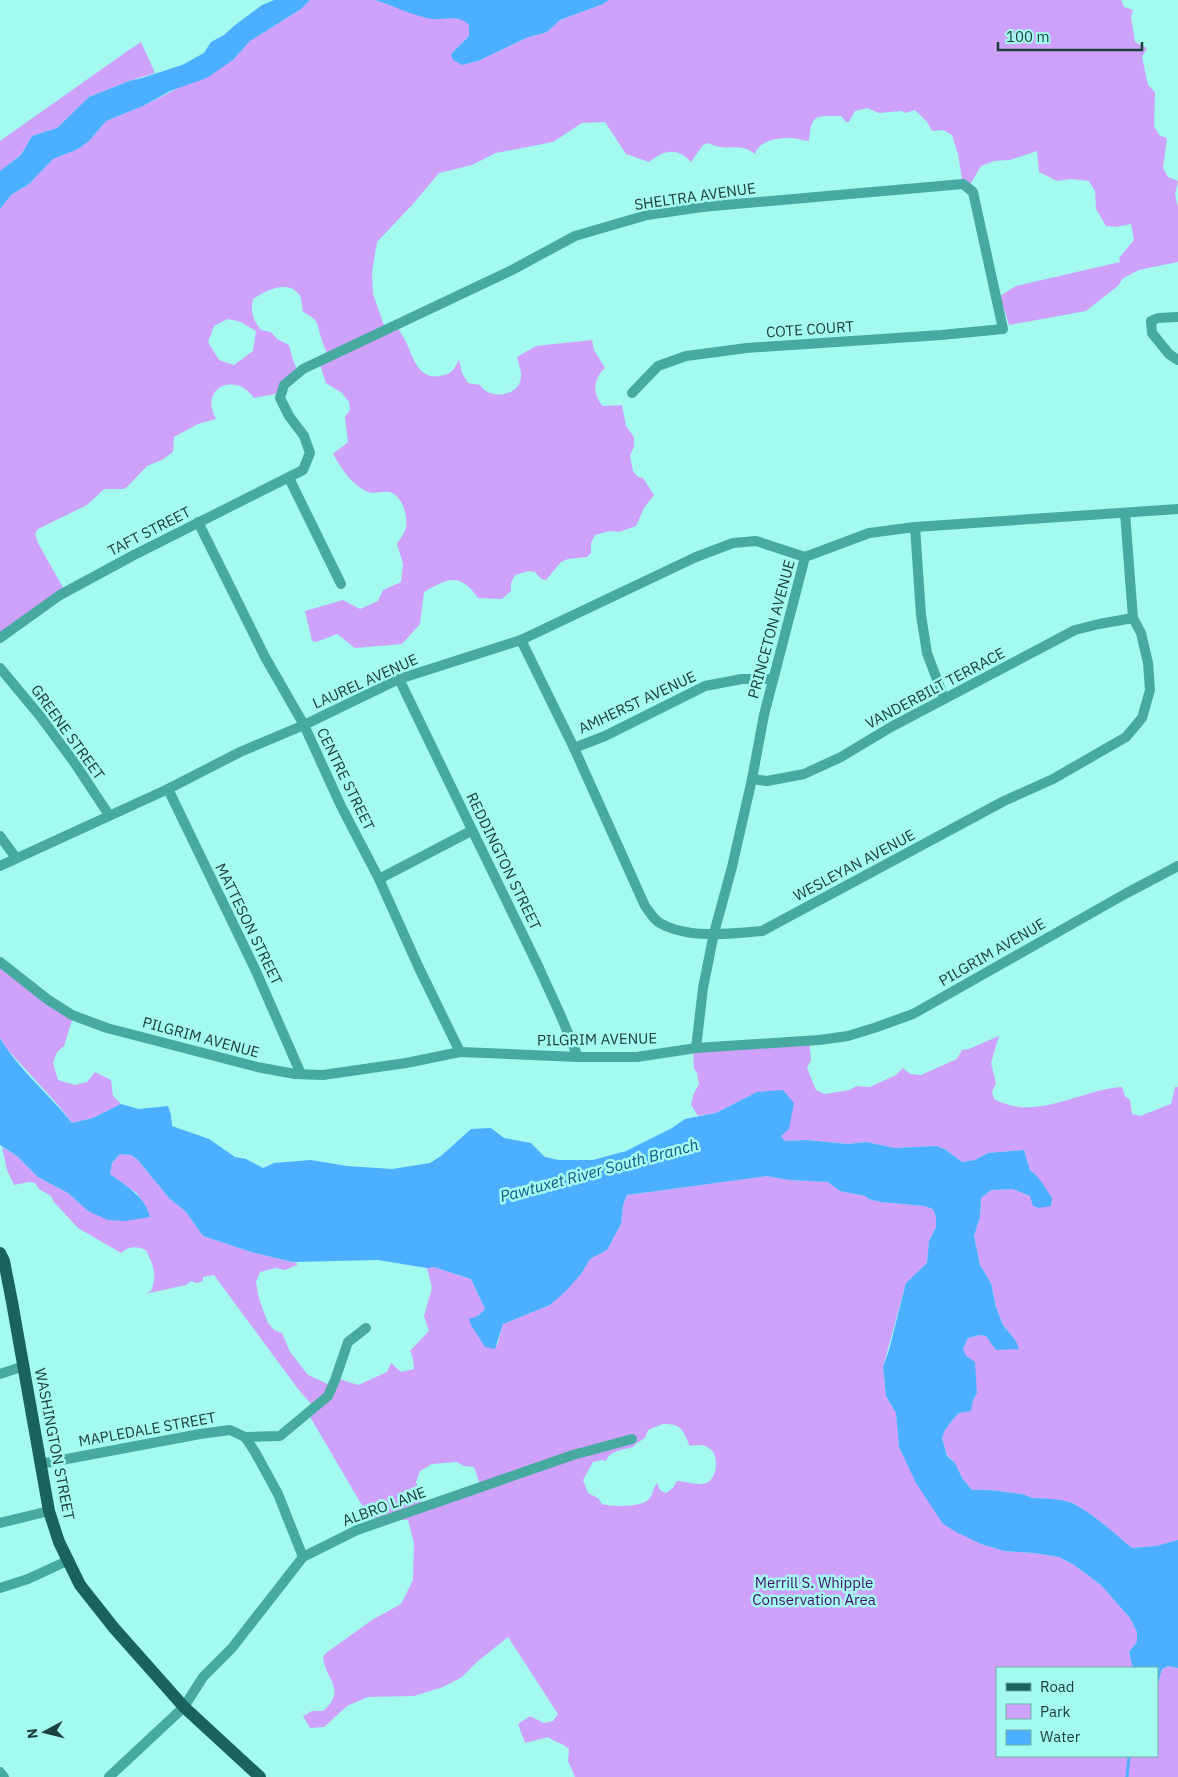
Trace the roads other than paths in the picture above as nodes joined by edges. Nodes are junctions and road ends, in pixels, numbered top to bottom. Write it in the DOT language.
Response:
graph roads {
  1 [pos="1178,317"];
  2 [pos="1003,329"];
  3 [pos="1178,360"];
  4 [pos="632,393"];
  5 [pos="310,453"];
  6 [pos="289,478"];
  7 [pos="1178,509"];
  8 [pos="1125,513"];
  9 [pos="198,522"];
  10 [pos="915,527"];
  11 [pos="805,557"];
  12 [pos="341,584"];
  13 [pos="1133,618"];
  14 [pos="0,638"];
  15 [pos="521,640"];
  16 [pos="0,668"];
  17 [pos="399,680"];
  18 [pos="773,680"];
  19 [pos="944,698"];
  20 [pos="304,725"];
  21 [pos="574,748"];
  22 [pos="752,779"];
  23 [pos="168,789"];
  24 [pos="109,815"];
  25 [pos="471,830"];
  26 [pos="0,836"];
  27 [pos="16,858"];
  28 [pos="0,866"];
  29 [pos="1178,866"];
  30 [pos="379,879"];
  31 [pos="714,933"];
  32 [pos="0,962"];
  33 [pos="696,1048"];
  34 [pos="460,1052"];
  35 [pos="578,1058"];
  36 [pos="301,1074"];
  37 [pos="0,1253"];
  38 [pos="366,1328"];
  39 [pos="24,1366"];
  40 [pos="0,1374"];
  41 [pos="245,1437"];
  42 [pos="632,1440"];
  43 [pos="40,1464"];
  44 [pos="49,1511"];
  45 [pos="0,1523"];
  46 [pos="303,1557"];
  47 [pos="69,1560"];
  48 [pos="0,1588"];
  49 [pos="184,1707"];
  50 [pos="0,1772"];
  51 [pos="4,1777"];
  52 [pos="109,1777"];
  53 [pos="260,1777"];
  1 -- 3 [label="street"];
  2 -- 4 [label="street, COTE COURT"];
  2 -- 5 [label="street, SHELTRA AVENUE"];
  5 -- 6 [label="street, TAFT STREET"];
  6 -- 9 [label="street, TAFT STREET"];
  6 -- 12 [label="street"];
  7 -- 8 [label="street, PRINCETON AVENUE"];
  8 -- 10 [label="street, PRINCETON AVENUE"];
  8 -- 13 [label="street, WESLEYAN AVENUE"];
  9 -- 14 [label="street, TAFT STREET"];
  9 -- 20 [label="street, CENTRE STREET"];
  10 -- 11 [label="street, PRINCETON AVENUE"];
  10 -- 19 [label="street"];
  11 -- 15 [label="street, LAUREL AVENUE"];
  11 -- 18 [label="street, PRINCETON AVENUE"];
  13 -- 19 [label="street, VANDERBILT TERRACE"];
  13 -- 31 [label="street, WESLEYAN AVENUE"];
  15 -- 17 [label="street, LAUREL AVENUE"];
  15 -- 21 [label="street, WESLEYAN AVENUE"];
  16 -- 24 [label="street, GREENE STREET"];
  17 -- 20 [label="street, LAUREL AVENUE"];
  17 -- 25 [label="street, REDDINGTON STREET"];
  18 -- 21 [label="street, AMHERST AVENUE"];
  18 -- 22 [label="street, PRINCETON AVENUE"];
  19 -- 22 [label="street, VANDERBILT TERRACE"];
  20 -- 23 [label="street, LAUREL AVENUE"];
  20 -- 30 [label="street, CENTRE STREET"];
  21 -- 31 [label="street, WESLEYAN AVENUE"];
  22 -- 31 [label="street, PRINCETON AVENUE"];
  23 -- 24 [label="street, LAUREL AVENUE"];
  23 -- 36 [label="street, MATTESON STREET"];
  24 -- 27 [label="street, LAUREL AVENUE"];
  25 -- 30 [label="street"];
  25 -- 35 [label="street, REDDINGTON STREET"];
  26 -- 27 [label="street"];
  27 -- 28 [label="street, LAUREL AVENUE"];
  29 -- 33 [label="street, PILGRIM AVENUE"];
  30 -- 34 [label="street, CENTRE STREET"];
  31 -- 33 [label="street, PRINCETON AVENUE"];
  32 -- 36 [label="street, PILGRIM AVENUE"];
  33 -- 35 [label="street, PILGRIM AVENUE"];
  34 -- 35 [label="street, PILGRIM AVENUE"];
  34 -- 36 [label="street, PILGRIM AVENUE"];
  37 -- 39 [label="main road, WASHINGTON STREET"];
  38 -- 41 [label="street, MAPLEDALE STREET"];
  39 -- 40 [label="street"];
  39 -- 43 [label="main road, WASHINGTON STREET"];
  41 -- 43 [label="street, MAPLEDALE STREET"];
  41 -- 46 [label="street"];
  42 -- 46 [label="street, ALBRO LANE"];
  43 -- 44 [label="main road, WASHINGTON STREET"];
  44 -- 45 [label="street"];
  44 -- 47 [label="main road, WASHINGTON STREET"];
  46 -- 49 [label="street, ALBRO LANE"];
  47 -- 48 [label="street"];
  47 -- 49 [label="main road, WASHINGTON STREET"];
  49 -- 52 [label="street, ALBRO LANE"];
  49 -- 53 [label="main road, WASHINGTON STREET"];
  50 -- 51 [label="street"];
}
